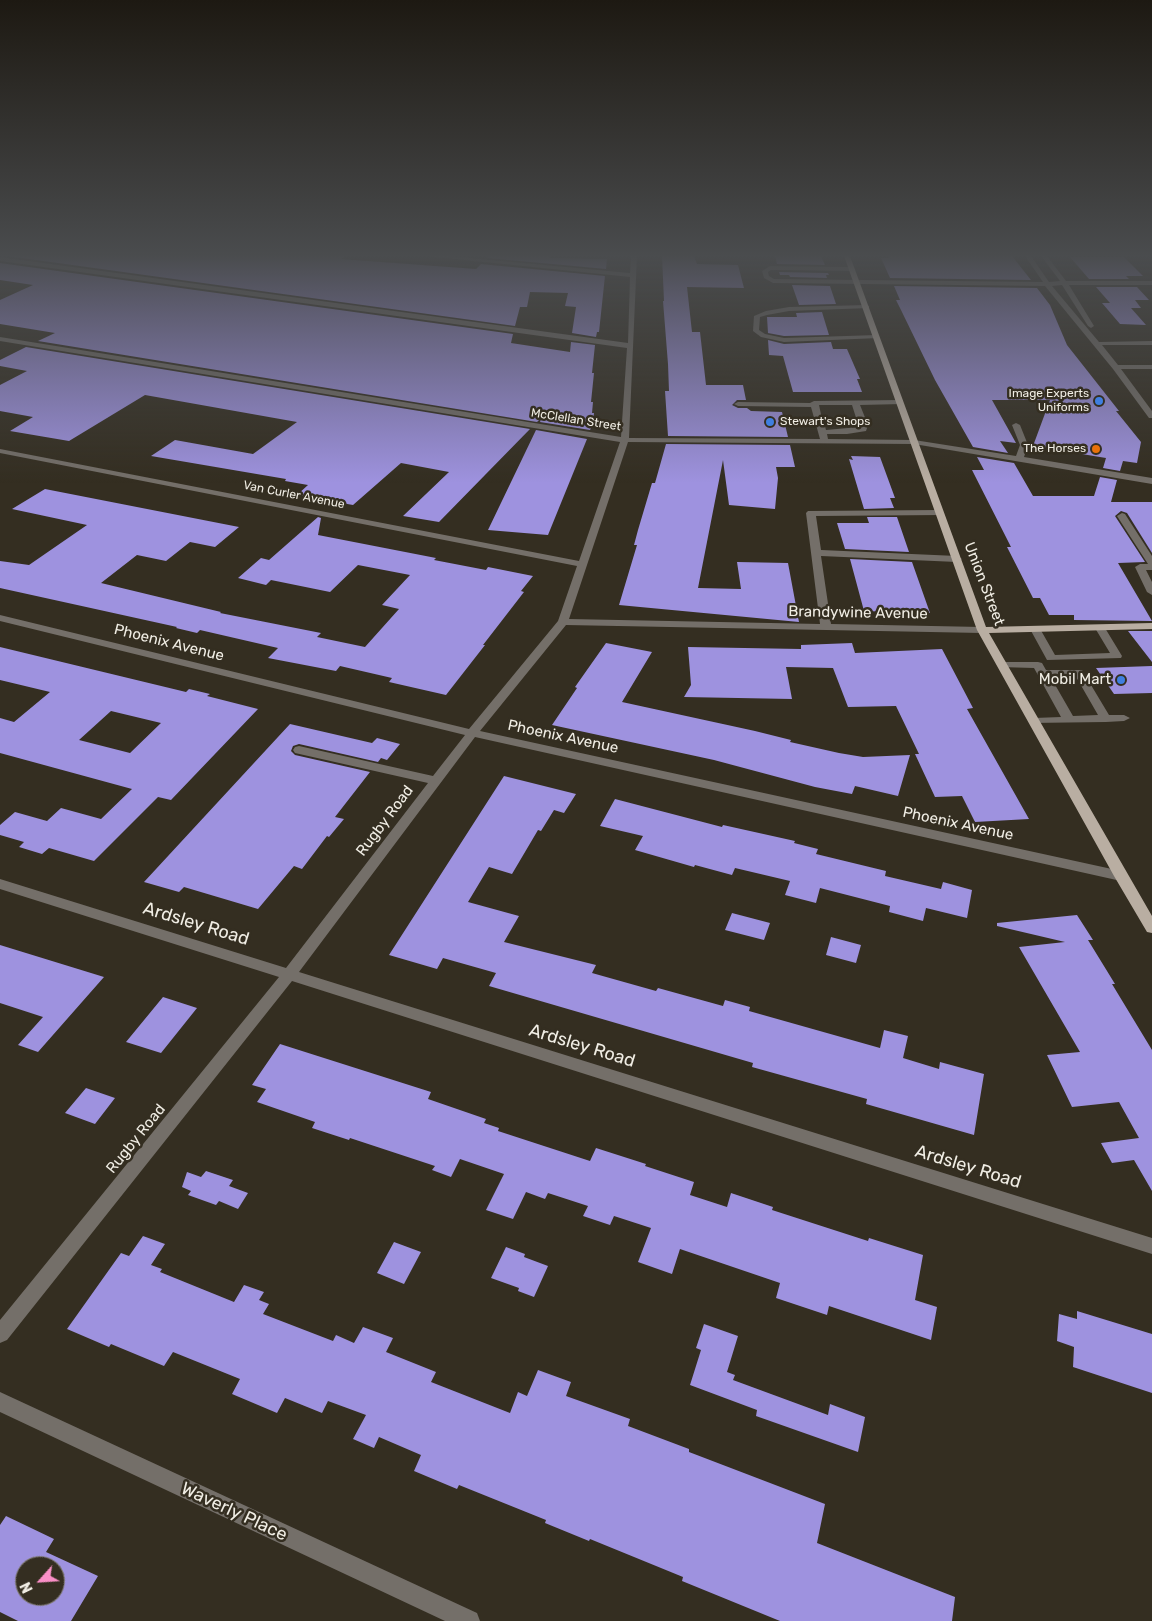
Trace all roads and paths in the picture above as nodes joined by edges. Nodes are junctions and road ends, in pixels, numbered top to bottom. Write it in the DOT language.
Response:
graph roads {
  1 [pos="527,332"];
  2 [pos="631,332"];
  3 [pos="757,332"];
  4 [pos="875,332"];
  5 [pos="1087,332"];
  6 [pos="1094,332"];
  7 [pos="877,337"];
  8 [pos="0,339"];
  9 [pos="1101,343"];
  10 [pos="1147,345"];
  11 [pos="631,346"];
  12 [pos="1116,367"];
  13 [pos="1152,367"];
  14 [pos="855,402"];
  15 [pos="900,402"];
  16 [pos="738,404"];
  17 [pos="817,413"];
  18 [pos="1152,416"];
  19 [pos="837,417"];
  20 [pos="1016,425"];
  21 [pos="822,432"];
  22 [pos="626,440"];
  23 [pos="825,441"];
  24 [pos="914,442"];
  25 [pos="0,451"];
  26 [pos="1019,459"];
  27 [pos="1152,481"];
  28 [pos="940,513"];
  29 [pos="1122,516"];
  30 [pos="816,553"];
  31 [pos="956,559"];
  32 [pos="582,564"];
  33 [pos="1152,565"];
  34 [pos="1152,592"];
  35 [pos="0,618"];
  36 [pos="563,622"];
  37 [pos="1152,626"];
  38 [pos="826,627"];
  39 [pos="1100,628"];
  40 [pos="1035,629"];
  41 [pos="982,630"];
  42 [pos="1051,658"];
  43 [pos="1003,665"];
  44 [pos="1040,669"];
  45 [pos="1124,718"];
  46 [pos="1106,719"];
  47 [pos="1070,720"];
  48 [pos="1034,721"];
  49 [pos="472,733"];
  50 [pos="299,750"];
  51 [pos="436,781"];
  52 [pos="1120,876"];
  53 [pos="0,884"];
  54 [pos="1152,928"];
  55 [pos="289,975"];
  56 [pos="1152,1246"];
  57 [pos="0,1334"];
  58 [pos="0,1402"];
  59 [pos="469,1621"];
  1 -- 11 [label="street"];
  2 -- 11 [label="street, Rugby Road"];
  3 -- 7 [label="street"];
  4 -- 7 [label="main road, Union Street"];
  5 -- 12 [label="street"];
  6 -- 9 [label="street"];
  7 -- 15 [label="main road, Union Street"];
  8 -- 22 [label="street, McClellan Street"];
  9 -- 10 [label="street"];
  9 -- 12 [label="street"];
  11 -- 22 [label="street, Rugby Road"];
  12 -- 13 [label="street"];
  12 -- 18 [label="street"];
  14 -- 15 [label="street"];
  14 -- 17 [label="street"];
  14 -- 21 [label="street"];
  15 -- 24 [label="main road, Union Street"];
  16 -- 17 [label="street"];
  17 -- 19 [label="street"];
  17 -- 21 [label="street"];
  20 -- 26 [label="street"];
  21 -- 23 [label="street"];
  22 -- 23 [label="street, McClellan Street"];
  22 -- 32 [label="street, Rugby Road"];
  23 -- 24 [label="street, McClellan Street"];
  24 -- 26 [label="street, McClellan Street"];
  24 -- 28 [label="main road, Union Street"];
  25 -- 32 [label="street, Van Curler Avenue"];
  26 -- 27 [label="street, McClellan Street"];
  28 -- 30 [label="street"];
  28 -- 31 [label="main road, Union Street"];
  29 -- 33 [label="street"];
  30 -- 31 [label="street"];
  30 -- 38 [label="street"];
  31 -- 41 [label="main road, Union Street"];
  32 -- 36 [label="street, Rugby Road"];
  33 -- 34 [label="street"];
  35 -- 49 [label="street, Phoenix Avenue"];
  36 -- 38 [label="street, Brandywine Avenue"];
  36 -- 49 [label="street, Rugby Road"];
  37 -- 39 [label="main road, Brandywine Avenue"];
  38 -- 41 [label="street, Brandywine Avenue"];
  39 -- 40 [label="main road, Brandywine Avenue"];
  39 -- 42 [label="street"];
  40 -- 41 [label="main road, Brandywine Avenue"];
  40 -- 42 [label="street"];
  41 -- 43 [label="main road, Union Street"];
  42 -- 44 [label="street"];
  43 -- 44 [label="street"];
  43 -- 48 [label="main road, Union Street"];
  44 -- 46 [label="street"];
  44 -- 47 [label="street"];
  45 -- 46 [label="street"];
  46 -- 47 [label="street"];
  47 -- 48 [label="street"];
  48 -- 52 [label="main road, Union Street"];
  49 -- 51 [label="street, Rugby Road"];
  49 -- 52 [label="street, Phoenix Avenue"];
  50 -- 51 [label="street"];
  51 -- 55 [label="street, Rugby Road"];
  52 -- 54 [label="main road, Union Street"];
  53 -- 55 [label="street, Ardsley Road"];
  55 -- 56 [label="street, Ardsley Road"];
  55 -- 57 [label="street, Rugby Road"];
  58 -- 59 [label="street, Waverly Place"];
}
